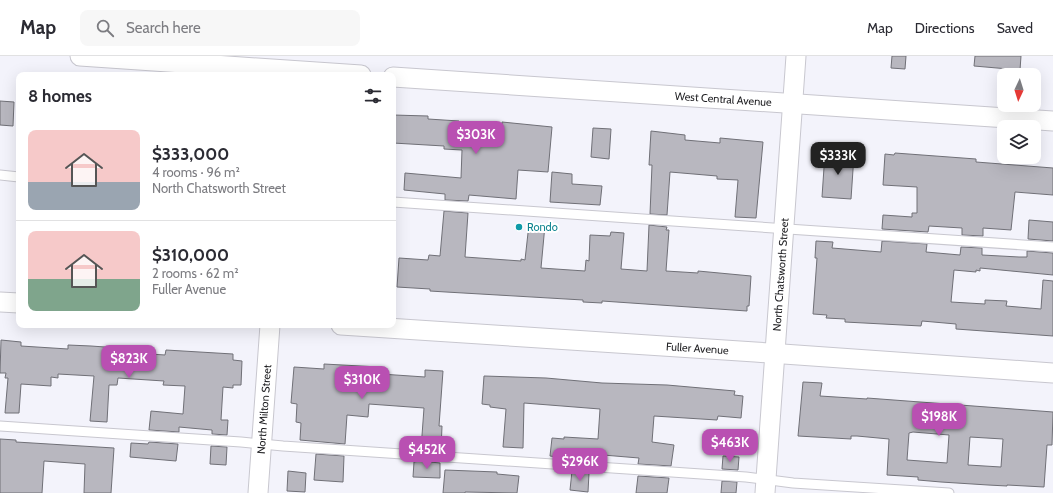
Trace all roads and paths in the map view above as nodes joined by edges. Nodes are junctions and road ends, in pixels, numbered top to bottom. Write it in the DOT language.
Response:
graph roads {
  1 [pos="80,56"];
  2 [pos="796,56"];
  3 [pos="287,67"];
  4 [pos="333,72"];
  5 [pos="396,77"];
  6 [pos="793,103"];
  7 [pos="1053,121"];
  8 [pos="0,175"];
  9 [pos="16,177"];
  10 [pos="396,202"];
  11 [pos="783,229"];
  12 [pos="1053,247"];
  13 [pos="0,302"];
  14 [pos="16,303"];
  15 [pos="270,328"];
  16 [pos="387,328"];
  17 [pos="774,353"];
  18 [pos="1053,373"];
  19 [pos="0,426"];
  20 [pos="261,444"];
  21 [pos="765,486"];
  22 [pos="258,493"];
  23 [pos="949,493"];
  1 -- 3 [label="street"];
  2 -- 6 [label="street, North Chatsworth Street"];
  3 -- 4 [label="street"];
  5 -- 6 [label="street, West Central Avenue"];
  6 -- 7 [label="street, West Central Avenue"];
  6 -- 11 [label="street, North Chatsworth Street"];
  8 -- 9 [label="lane"];
  10 -- 11 [label="lane"];
  11 -- 12 [label="lane"];
  11 -- 17 [label="street, North Chatsworth Street"];
  13 -- 14 [label="street"];
  15 -- 20 [label="street, North Milton Street"];
  16 -- 17 [label="street, Fuller Avenue"];
  17 -- 18 [label="street, Fuller Avenue"];
  17 -- 21 [label="street, North Chatsworth Street"];
  19 -- 20 [label="lane"];
  20 -- 21 [label="lane"];
  20 -- 22 [label="street, North Milton Street"];
  21 -- 23 [label="lane"];
}
